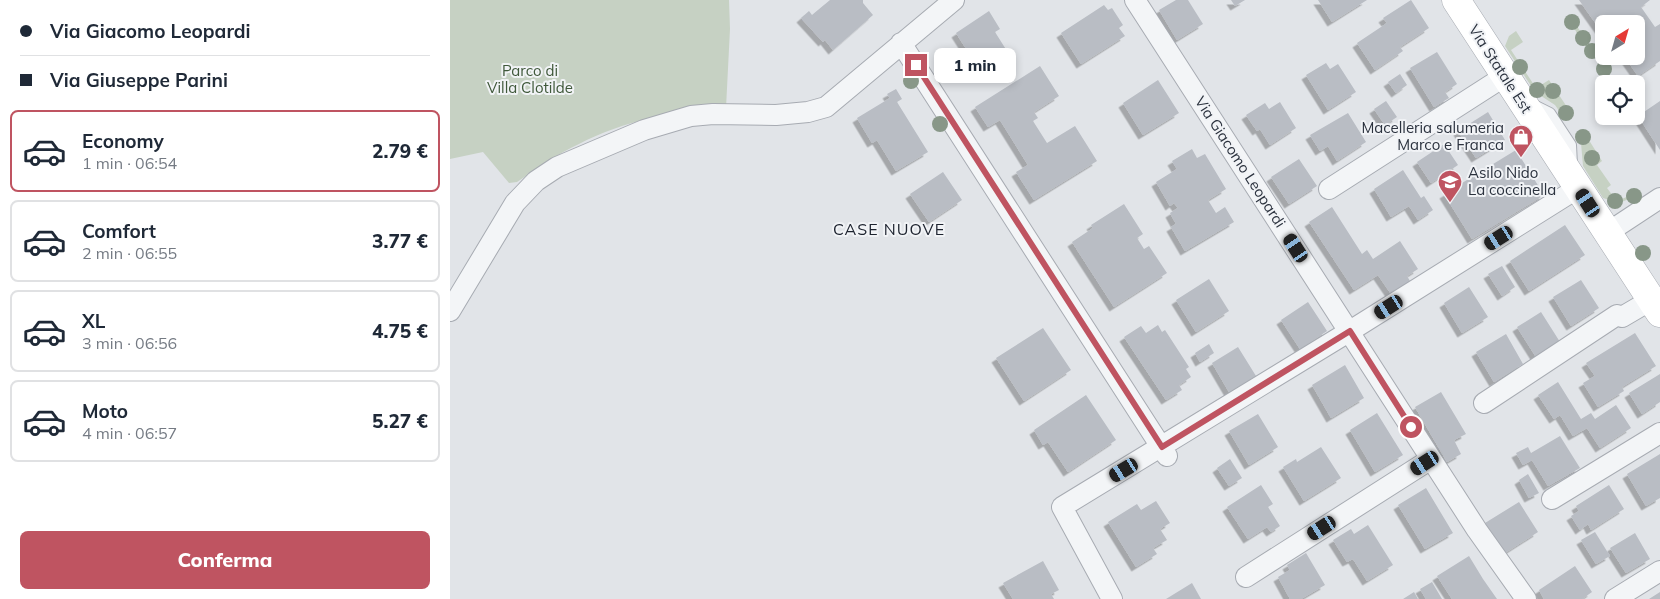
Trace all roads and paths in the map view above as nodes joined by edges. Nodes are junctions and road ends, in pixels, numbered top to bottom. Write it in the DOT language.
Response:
graph roads {
  1 [pos="954,0"];
  2 [pos="1135,0"];
  3 [pos="1456,0"];
  4 [pos="901,42"];
  5 [pos="1511,86"];
  6 [pos="1575,183"];
  7 [pos="1329,189"];
  8 [pos="1660,198"];
  9 [pos="1607,233"];
  10 [pos="1656,307"];
  11 [pos="450,311"];
  12 [pos="1350,331"];
  13 [pos="1484,403"];
  14 [pos="1660,433"];
  15 [pos="1165,451"];
  16 [pos="1431,459"];
  17 [pos="1552,499"];
  18 [pos="1660,571"];
  19 [pos="1246,576"];
  20 [pos="1112,599"];
  21 [pos="1526,599"];
  22 [pos="1615,599"];
  1 -- 4 [label="street"];
  2 -- 12 [label="street, Via Giacomo Leopardi"];
  3 -- 5 [label="street, Via Statale Est"];
  4 -- 11 [label="street"];
  4 -- 15 [label="street"];
  5 -- 6 [label="street, Via Statale Est"];
  5 -- 7 [label="street"];
  6 -- 9 [label="street, Via Statale Est"];
  6 -- 12 [label="street"];
  8 -- 9 [label="street"];
  9 -- 10 [label="street, Via Statale Est"];
  10 -- 13 [label="street"];
  12 -- 15 [label="street"];
  12 -- 16 [label="street, Via Giacomo Leopardi"];
  14 -- 17 [label="street"];
  15 -- 20 [label="street"];
  16 -- 19 [label="street"];
  16 -- 21 [label="street, Via Giacomo Leopardi"];
  18 -- 22 [label="street"];
}
